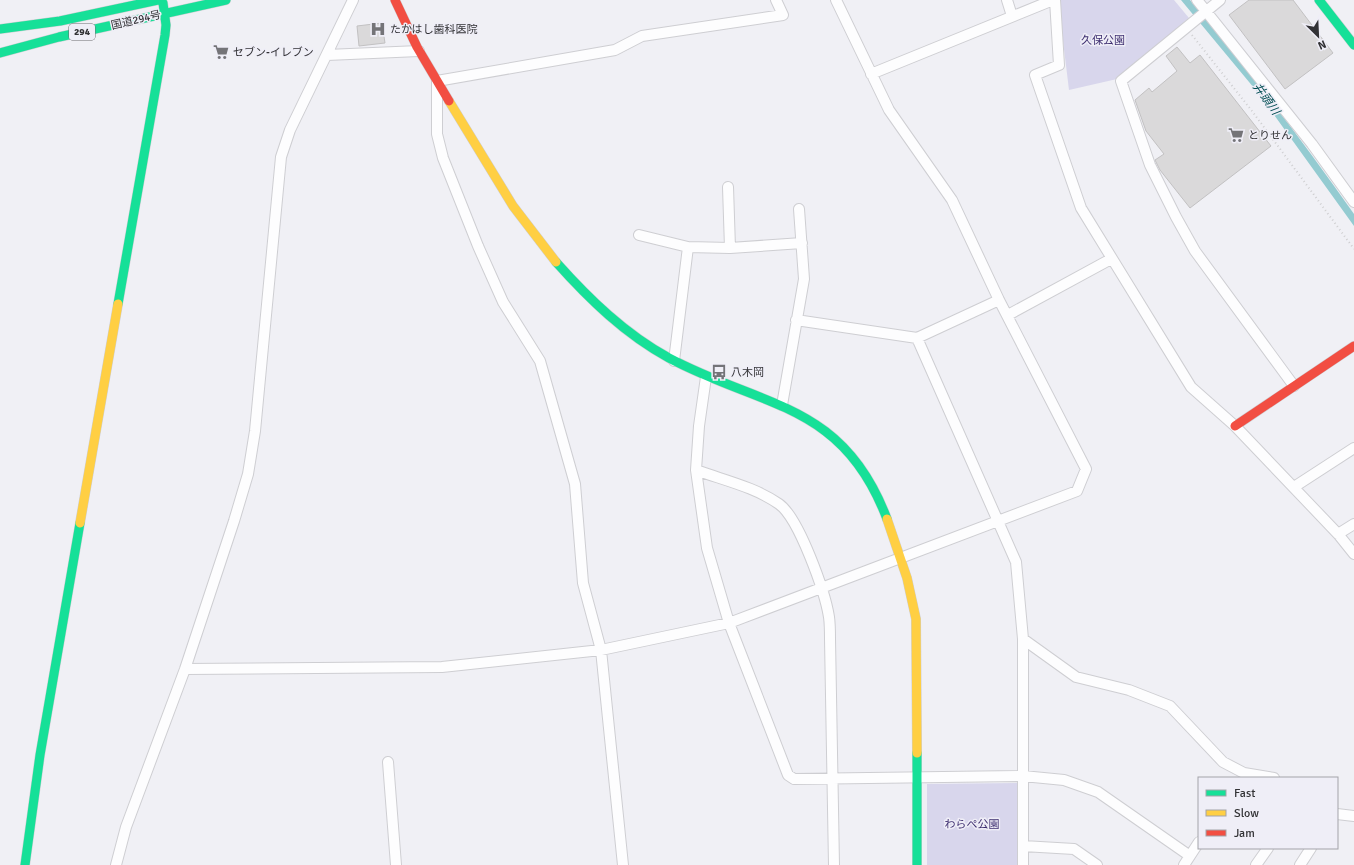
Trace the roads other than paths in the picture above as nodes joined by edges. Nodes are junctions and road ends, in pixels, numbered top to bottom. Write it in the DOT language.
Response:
graph roads {
  1 [pos="158,0"];
  2 [pos="162,0"];
  3 [pos="226,0"];
  4 [pos="353,0"];
  5 [pos="395,0"];
  6 [pos="776,0"];
  7 [pos="836,0"];
  8 [pos="1007,0"];
  9 [pos="1054,0"];
  10 [pos="1197,0"];
  11 [pos="1220,0"];
  12 [pos="1319,0"];
  13 [pos="1207,12"];
  14 [pos="165,13"];
  15 [pos="1012,16"];
  16 [pos="0,29"];
  17 [pos="1354,45"];
  18 [pos="419,52"];
  19 [pos="0,53"];
  20 [pos="327,55"];
  21 [pos="871,74"];
  22 [pos="437,81"];
  23 [pos="728,187"];
  24 [pos="1354,202"];
  25 [pos="799,210"];
  26 [pos="638,235"];
  27 [pos="802,243"];
  28 [pos="688,248"];
  29 [pos="730,248"];
  30 [pos="1111,259"];
  31 [pos="1000,300"];
  32 [pos="1008,315"];
  33 [pos="796,320"];
  34 [pos="916,338"];
  35 [pos="1354,346"];
  36 [pos="674,361"];
  37 [pos="706,377"];
  38 [pos="1294,386"];
  39 [pos="782,405"];
  40 [pos="1235,426"];
  41 [pos="1354,448"];
  42 [pos="696,470"];
  43 [pos="1294,487"];
  44 [pos="999,521"];
  45 [pos="1354,524"];
  46 [pos="1338,534"];
  47 [pos="1354,554"];
  48 [pos="901,557"];
  49 [pos="821,588"];
  50 [pos="729,623"];
  51 [pos="1023,639"];
  52 [pos="601,650"];
  53 [pos="185,669"];
  54 [pos="388,762"];
  55 [pos="1242,775"];
  56 [pos="1023,776"];
  57 [pos="1263,777"];
  58 [pos="832,778"];
  59 [pos="918,778"];
  60 [pos="1338,814"];
  61 [pos="1354,816"];
  62 [pos="1198,844"];
  63 [pos="1023,846"];
  64 [pos="1267,849"];
  65 [pos="1310,849"];
  66 [pos="1190,856"];
  67 [pos="25,865"];
  68 [pos="116,865"];
  69 [pos="396,865"];
  70 [pos="624,865"];
  71 [pos="834,865"];
  72 [pos="917,865"];
  73 [pos="1023,865"];
  74 [pos="1097,865"];
  75 [pos="1184,865"];
  76 [pos="1256,865"];
  77 [pos="1300,865"];
  1 -- 16 [label="main road, 国道294号 / 294"];
  2 -- 14 [label="main road"];
  3 -- 14 [label="main road, 国道294号 / 294"];
  4 -- 20 [label="street"];
  5 -- 18 [label="main road"];
  6 -- 22 [label="street"];
  7 -- 21 [label="street"];
  8 -- 15 [label="street"];
  9 -- 15 [label="street"];
  9 -- 30 [label="street"];
  10 -- 13 [label="street"];
  11 -- 13 [label="street"];
  12 -- 17 [label="main road"];
  13 -- 24 [label="street"];
  13 -- 38 [label="street"];
  14 -- 19 [label="main road, 国道294号 / 294"];
  14 -- 67 [label="main road"];
  15 -- 21 [label="street"];
  18 -- 20 [label="street"];
  18 -- 22 [label="main road"];
  20 -- 53 [label="street"];
  21 -- 31 [label="street"];
  22 -- 36 [label="main road"];
  22 -- 52 [label="street"];
  23 -- 29 [label="street"];
  25 -- 27 [label="street"];
  26 -- 28 [label="street"];
  27 -- 29 [label="street"];
  27 -- 33 [label="street"];
  28 -- 29 [label="street"];
  28 -- 36 [label="street"];
  30 -- 32 [label="street"];
  30 -- 40 [label="street"];
  31 -- 32 [label="street"];
  31 -- 34 [label="street"];
  32 -- 44 [label="street"];
  33 -- 34 [label="street"];
  33 -- 39 [label="street"];
  34 -- 44 [label="street"];
  35 -- 38 [label="main road"];
  36 -- 37 [label="main road"];
  37 -- 39 [label="main road"];
  37 -- 42 [label="street"];
  38 -- 40 [label="main road"];
  39 -- 48 [label="main road"];
  40 -- 43 [label="street"];
  41 -- 43 [label="street"];
  42 -- 49 [label="street"];
  42 -- 50 [label="street"];
  43 -- 46 [label="street"];
  44 -- 48 [label="street"];
  44 -- 51 [label="street"];
  45 -- 46 [label="street"];
  46 -- 47 [label="street"];
  48 -- 49 [label="street"];
  48 -- 59 [label="main road"];
  49 -- 50 [label="street"];
  49 -- 58 [label="street"];
  50 -- 52 [label="street"];
  50 -- 58 [label="street"];
  51 -- 55 [label="street"];
  51 -- 56 [label="street"];
  52 -- 53 [label="street"];
  52 -- 70 [label="street"];
  53 -- 68 [label="street"];
  54 -- 69 [label="street"];
  55 -- 57 [label="street"];
  56 -- 59 [label="street"];
  56 -- 63 [label="street"];
  56 -- 66 [label="street"];
  58 -- 59 [label="street"];
  58 -- 71 [label="street"];
  59 -- 72 [label="main road"];
  60 -- 61 [label="street"];
  62 -- 66 [label="street"];
  63 -- 73 [label="street"];
  63 -- 74 [label="street"];
  64 -- 76 [label="street"];
  65 -- 77 [label="street"];
  66 -- 75 [label="street"];
}
